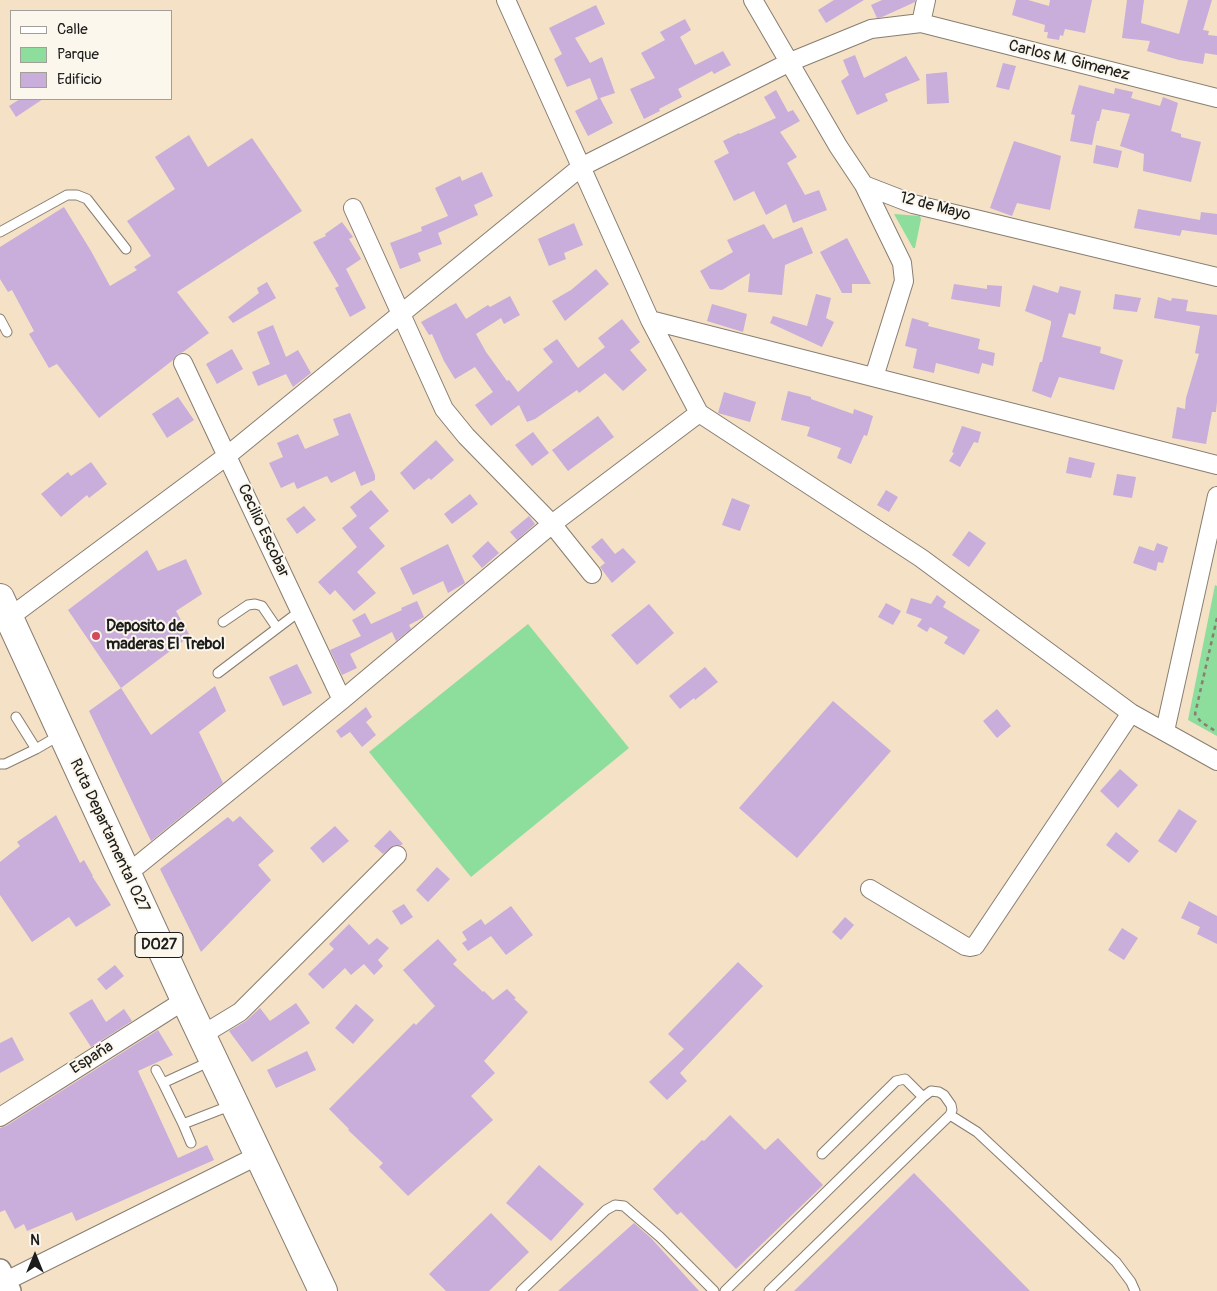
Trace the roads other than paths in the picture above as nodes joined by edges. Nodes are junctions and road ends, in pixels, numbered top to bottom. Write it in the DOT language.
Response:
graph roads {
  1 [pos="506,0"];
  2 [pos="753,0"];
  3 [pos="926,0"];
  4 [pos="921,23"];
  5 [pos="790,62"];
  6 [pos="1217,98"];
  7 [pos="580,167"];
  8 [pos="864,185"];
  9 [pos="353,208"];
  10 [pos="0,232"];
  11 [pos="126,249"];
  12 [pos="1217,277"];
  13 [pos="400,315"];
  14 [pos="0,319"];
  15 [pos="650,320"];
  16 [pos="7,332"];
  17 [pos="183,363"];
  18 [pos="874,377"];
  19 [pos="699,413"];
  20 [pos="228,455"];
  21 [pos="1217,464"];
  22 [pos="1217,496"];
  23 [pos="552,524"];
  24 [pos="1210,571"];
  25 [pos="592,574"];
  26 [pos="3,604"];
  27 [pos="300,611"];
  28 [pos="223,622"];
  29 [pos="278,628"];
  30 [pos="218,673"];
  31 [pos="342,700"];
  32 [pos="1132,713"];
  33 [pos="16,717"];
  34 [pos="1166,731"];
  35 [pos="62,734"];
  36 [pos="36,749"];
  37 [pos="1217,761"];
  38 [pos="0,764"];
  39 [pos="397,855"];
  40 [pos="127,874"];
  41 [pos="870,889"];
  42 [pos="185,1000"];
  43 [pos="202,1035"];
  44 [pos="214,1059"];
  45 [pos="156,1070"];
  46 [pos="163,1083"];
  47 [pos="923,1096"];
  48 [pos="235,1104"];
  49 [pos="950,1115"];
  50 [pos="0,1117"];
  51 [pos="183,1124"];
  52 [pos="191,1143"];
  53 [pos="822,1154"];
  54 [pos="259,1155"];
  55 [pos="5,1281"];
  56 [pos="323,1291"];
  57 [pos="521,1291"];
  58 [pos="714,1291"];
  59 [pos="725,1291"];
  60 [pos="769,1291"];
  61 [pos="1135,1291"];
  1 -- 7 [label="street"];
  2 -- 5 [label="street"];
  3 -- 4 [label="street"];
  4 -- 5 [label="street"];
  4 -- 6 [label="street, Carlos M. Gimenez"];
  5 -- 7 [label="street"];
  5 -- 8 [label="street"];
  7 -- 13 [label="street"];
  7 -- 15 [label="street"];
  8 -- 12 [label="street, 12 de Mayo"];
  8 -- 18 [label="street"];
  9 -- 13 [label="street"];
  10 -- 11 [label="lane"];
  13 -- 20 [label="street"];
  13 -- 23 [label="street"];
  14 -- 16 [label="lane"];
  15 -- 18 [label="street"];
  15 -- 19 [label="street"];
  17 -- 20 [label="street, Cecilio Escobar"];
  18 -- 21 [label="street"];
  19 -- 23 [label="street"];
  19 -- 32 [label="street"];
  20 -- 26 [label="street"];
  20 -- 27 [label="street, Cecilio Escobar"];
  22 -- 24 [label="street"];
  23 -- 25 [label="street"];
  23 -- 31 [label="street"];
  24 -- 34 [label="street"];
  26 -- 35 [label="main road, Ruta Departamental 027 / D027"];
  27 -- 29 [label="lane"];
  27 -- 31 [label="street, Cecilio Escobar"];
  28 -- 29 [label="lane"];
  29 -- 30 [label="lane"];
  31 -- 40 [label="street"];
  32 -- 34 [label="street"];
  32 -- 41 [label="street"];
  33 -- 36 [label="lane"];
  34 -- 37 [label="street"];
  35 -- 36 [label="lane"];
  35 -- 40 [label="main road, Ruta Departamental 027 / D027"];
  36 -- 38 [label="lane"];
  39 -- 43 [label="street"];
  40 -- 42 [label="main road, Ruta Departamental 027 / D027"];
  42 -- 43 [label="main road, Ruta Departamental 027 / D027"];
  42 -- 50 [label="street, España"];
  43 -- 44 [label="main road, Ruta Departamental 027 / D027"];
  44 -- 46 [label="lane"];
  44 -- 48 [label="main road, Ruta Departamental 027 / D027"];
  45 -- 46 [label="lane"];
  46 -- 51 [label="lane"];
  47 -- 49 [label="lane"];
  47 -- 53 [label="lane"];
  47 -- 59 [label="lane"];
  48 -- 51 [label="lane"];
  48 -- 54 [label="main road, Ruta Departamental 027 / D027"];
  49 -- 60 [label="lane"];
  49 -- 61 [label="lane"];
  51 -- 52 [label="lane"];
  54 -- 55 [label="street"];
  54 -- 56 [label="main road, Ruta Departamental 027 / D027"];
  57 -- 58 [label="lane"];
}
